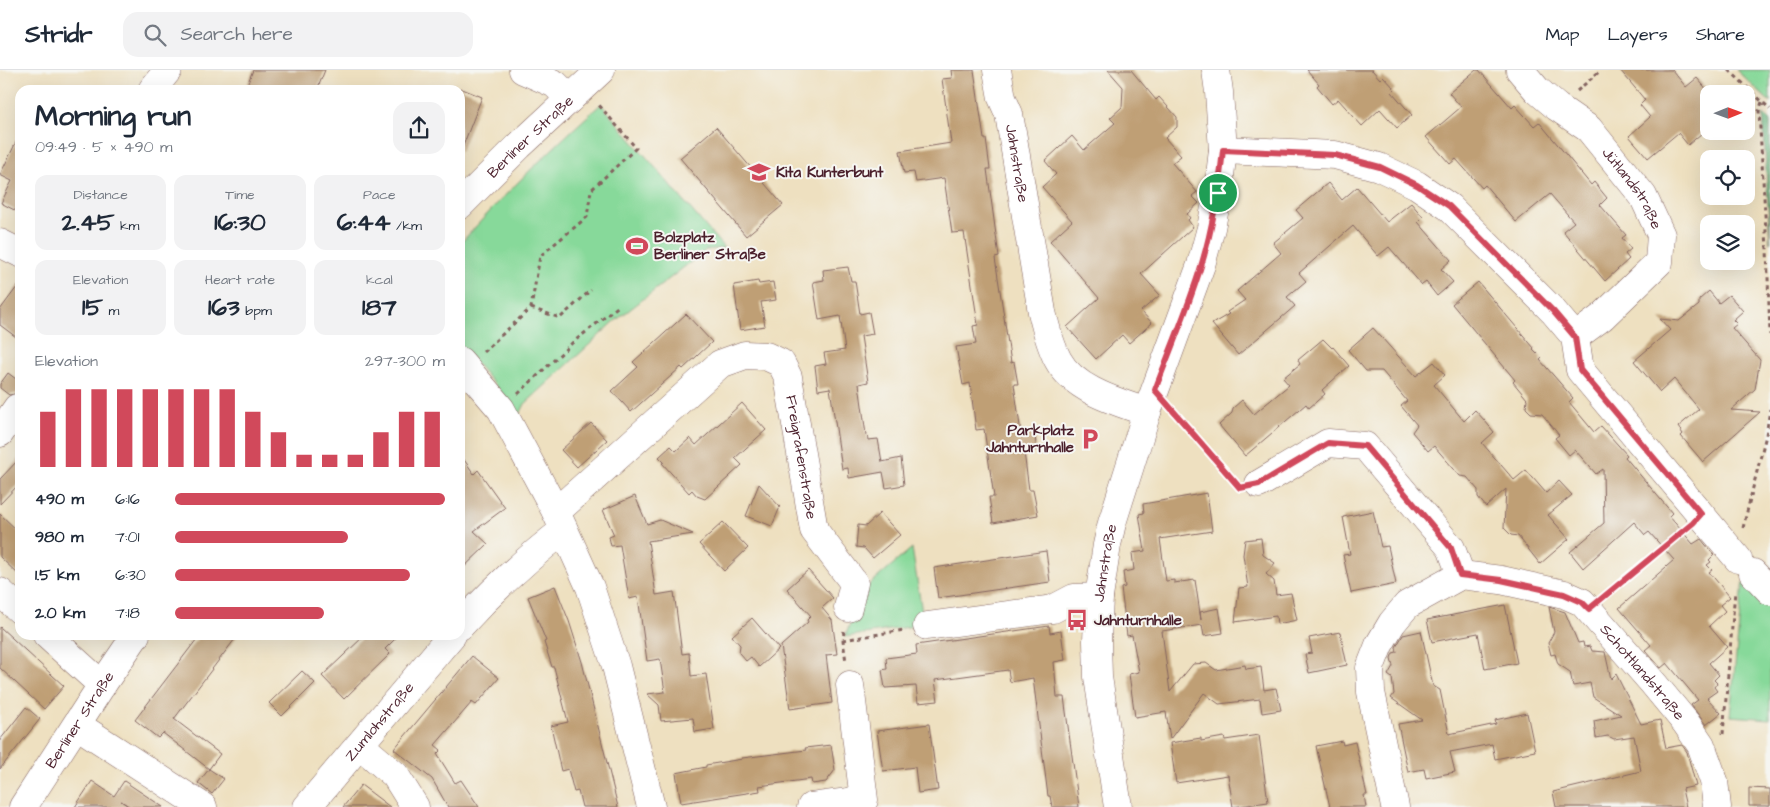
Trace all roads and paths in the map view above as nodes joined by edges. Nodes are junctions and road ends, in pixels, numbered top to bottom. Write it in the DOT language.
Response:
graph roads {
  1 [pos="522,70"];
  2 [pos="997,70"];
  3 [pos="1216,70"];
  4 [pos="1520,70"];
  5 [pos="1601,70"];
  6 [pos="1729,70"];
  7 [pos="585,85"];
  8 [pos="1762,102"];
  9 [pos="1558,107"];
  10 [pos="1770,109"];
  11 [pos="1223,150"];
  12 [pos="465,200"];
  13 [pos="0,242"];
  14 [pos="15,250"];
  15 [pos="591,290"];
  16 [pos="620,305"];
  17 [pos="531,308"];
  18 [pos="1770,335"];
  19 [pos="1575,337"];
  20 [pos="465,363"];
  21 [pos="465,367"];
  22 [pos="1151,401"];
  23 [pos="1770,409"];
  24 [pos="501,410"];
  25 [pos="15,411"];
  26 [pos="0,433"];
  27 [pos="1259,484"];
  28 [pos="1701,514"];
  29 [pos="560,521"];
  30 [pos="1754,574"];
  31 [pos="1460,575"];
  32 [pos="0,592"];
  33 [pos="1099,597"];
  34 [pos="15,606"];
  35 [pos="848,608"];
  36 [pos="1589,609"];
  37 [pos="465,621"];
  38 [pos="927,626"];
  39 [pos="52,640"];
  40 [pos="133,640"];
  41 [pos="448,640"];
  42 [pos="843,640"];
  43 [pos="102,685"];
  44 [pos="850,685"];
  45 [pos="77,725"];
  46 [pos="1722,739"];
  47 [pos="360,745"];
  48 [pos="24,807"];
  49 [pos="203,807"];
  50 [pos="307,807"];
  51 [pos="414,807"];
  52 [pos="650,807"];
  53 [pos="810,807"];
  54 [pos="1118,807"];
  55 [pos="1395,807"];
  56 [pos="1717,807"];
  1 -- 7 [label="street"];
  2 -- 22 [label="street, Jahnstraße"];
  3 -- 11 [label="street, Jahnstraße"];
  4 -- 9 [label="street, Jütlandstraße"];
  5 -- 9 [label="path"];
  6 -- 8 [label="path"];
  7 -- 12 [label="street, Berliner Straße"];
  7 -- 17 [label="path"];
  8 -- 10 [label="path"];
  8 -- 18 [label="path"];
  9 -- 19 [label="street, Jütlandstraße"];
  11 -- 19 [label="street"];
  11 -- 22 [label="street, Jahnstraße"];
  13 -- 14 [label="street"];
  15 -- 17 [label="path"];
  16 -- 24 [label="path"];
  17 -- 20 [label="path"];
  19 -- 28 [label="street"];
  21 -- 24 [label="street"];
  22 -- 27 [label="path"];
  22 -- 33 [label="street, Jahnstraße"];
  23 -- 30 [label="path"];
  24 -- 29 [label="street"];
  25 -- 26 [label="street"];
  27 -- 31 [label="street"];
  28 -- 30 [label="street"];
  28 -- 36 [label="path"];
  29 -- 35 [label="street, Freigrafenstraße"];
  29 -- 37 [label="street"];
  29 -- 52 [label="street"];
  30 -- 46 [label="path"];
  31 -- 36 [label="street, Schottlandstraße"];
  31 -- 55 [label="street"];
  32 -- 34 [label="street"];
  33 -- 38 [label="street"];
  33 -- 54 [label="street, Jahnstraße"];
  35 -- 42 [label="path"];
  36 -- 56 [label="street, Schottlandstraße"];
  38 -- 42 [label="path"];
  39 -- 43 [label="street"];
  40 -- 43 [label="street, Berliner Straße"];
  41 -- 47 [label="street, Zumlohstraße"];
  42 -- 44 [label="path"];
  43 -- 45 [label="street, Berliner Straße"];
  44 -- 53 [label="street"];
  45 -- 48 [label="street, Berliner Straße"];
  45 -- 49 [label="street"];
  47 -- 50 [label="street, Zumlohstraße"];
  47 -- 51 [label="street"];
}
